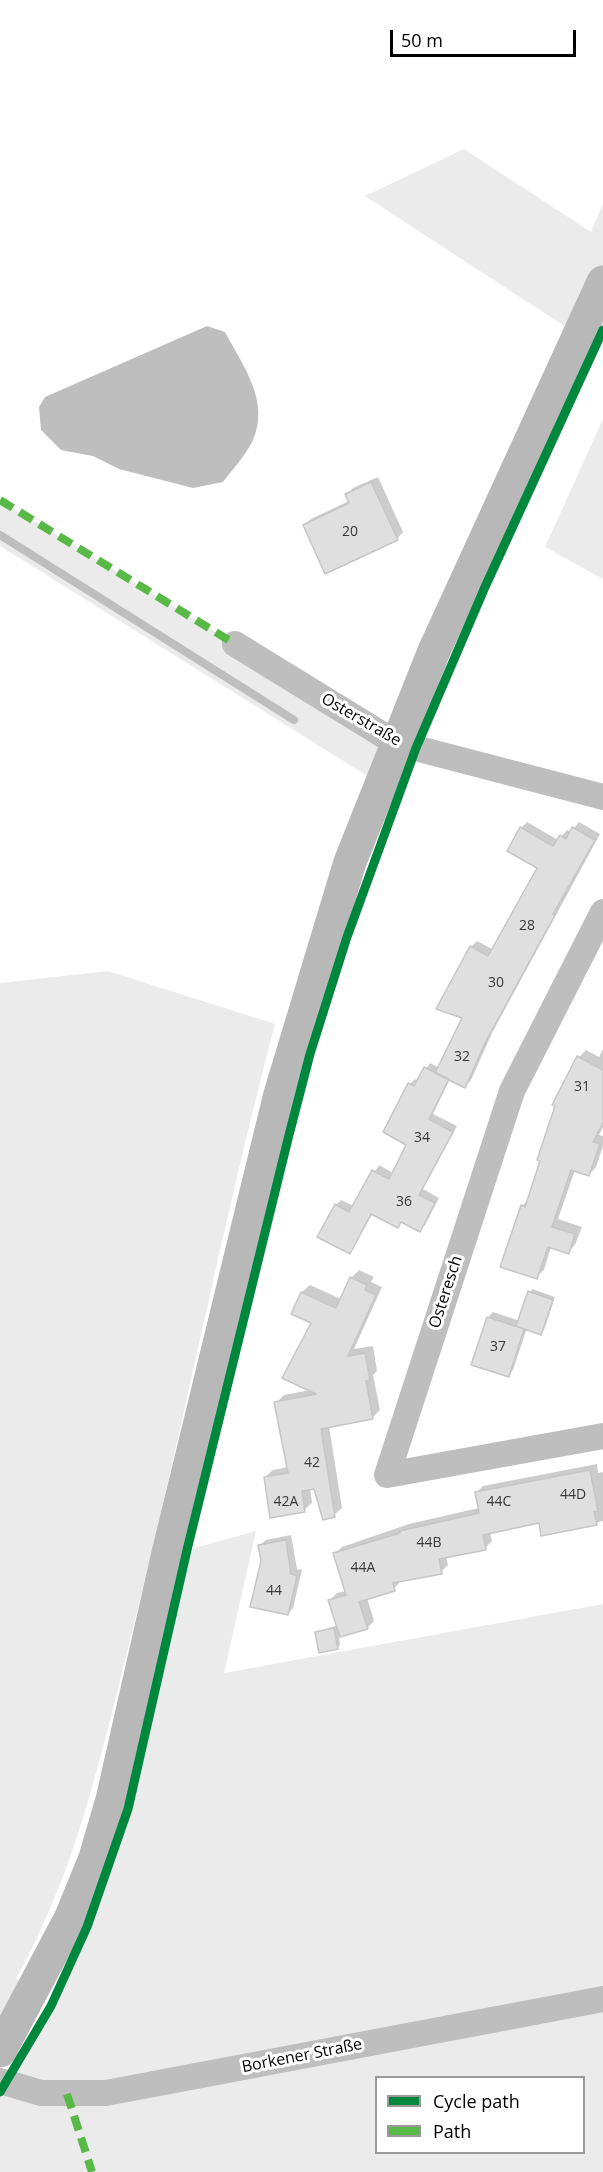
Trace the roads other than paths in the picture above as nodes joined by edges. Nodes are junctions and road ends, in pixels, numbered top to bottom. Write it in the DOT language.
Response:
graph roads {
  1 [pos="603,282"];
  2 [pos="235,644"];
  3 [pos="396,742"];
  4 [pos="603,797"];
  5 [pos="603,912"];
  6 [pos="603,1436"];
  7 [pos="603,1999"];
  8 [pos="0,2051"];
  9 [pos="0,2081"];
  1 -- 3 [label="street"];
  2 -- 3 [label="street, Osterstraße"];
  3 -- 4 [label="street, Osterstraße"];
  3 -- 8 [label="street"];
  5 -- 6 [label="street, Osteresch"];
  7 -- 9 [label="street, Borkener Straße"];
}
